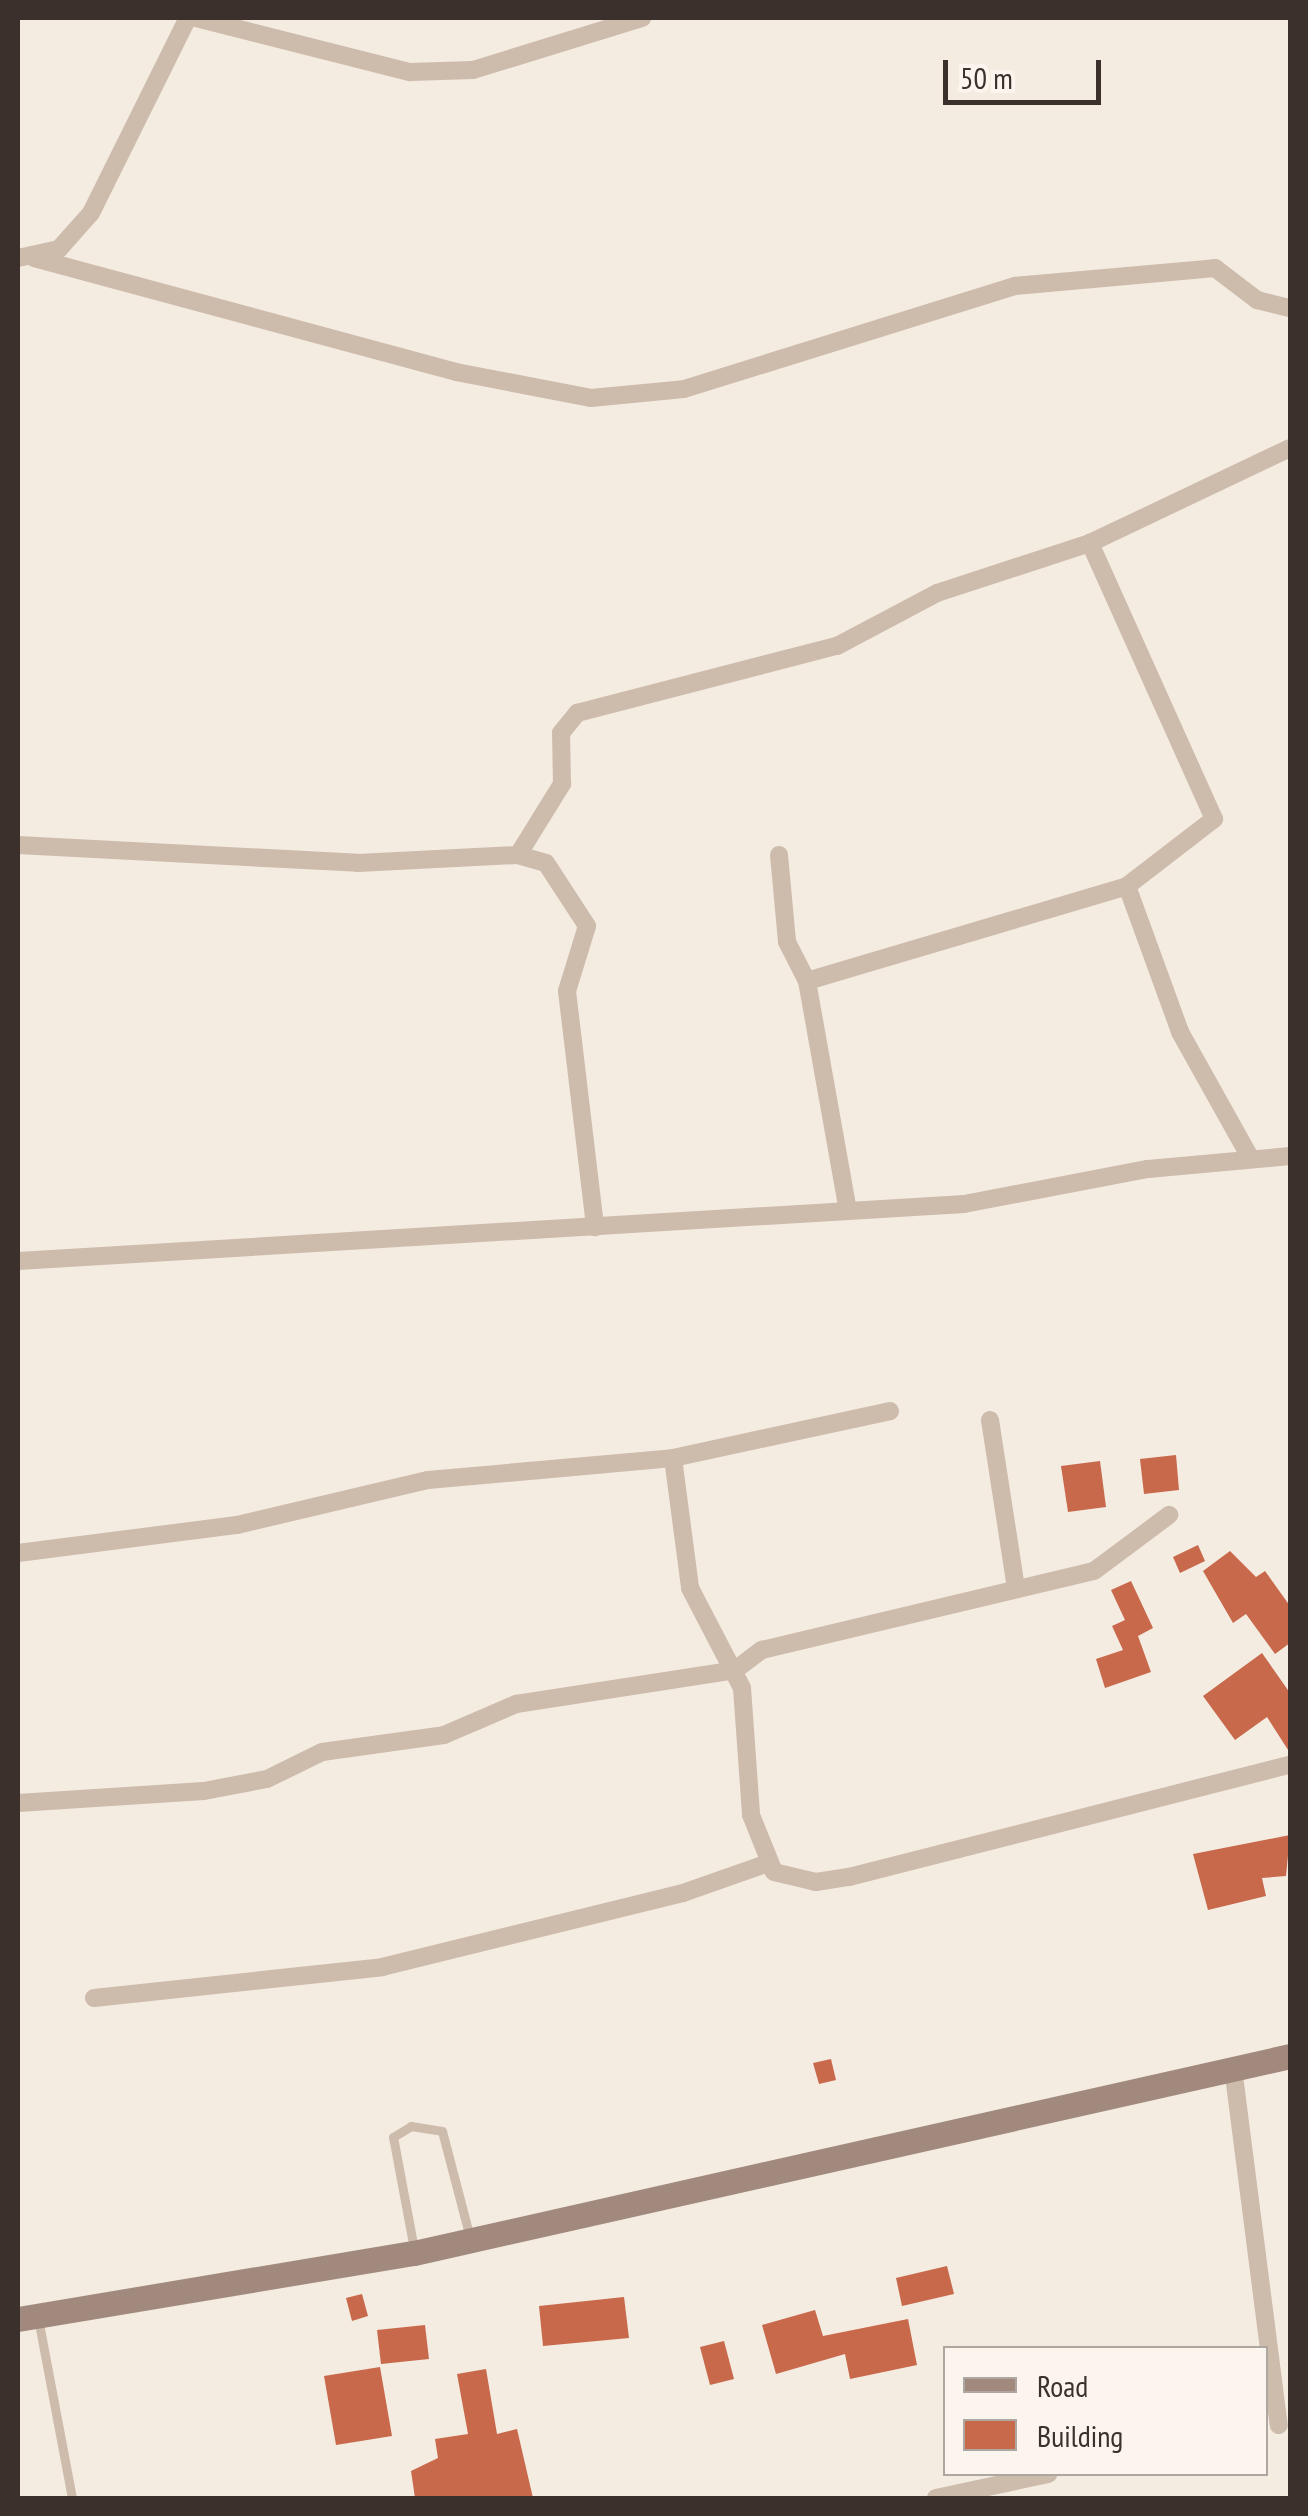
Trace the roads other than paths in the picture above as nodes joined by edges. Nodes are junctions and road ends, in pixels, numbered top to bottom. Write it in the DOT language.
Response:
graph roads {
  1 [pos="188,18"];
  2 [pos="196,18"];
  3 [pos="642,18"];
  4 [pos="26,258"];
  5 [pos="1290,308"];
  6 [pos="1290,448"];
  7 [pos="1090,542"];
  8 [pos="18,845"];
  9 [pos="518,855"];
  10 [pos="779,855"];
  11 [pos="1127,886"];
  12 [pos="808,982"];
  13 [pos="1290,1156"];
  14 [pos="1251,1159"];
  15 [pos="848,1206"];
  16 [pos="595,1226"];
  17 [pos="18,1260"];
  18 [pos="890,1411"];
  19 [pos="990,1420"];
  20 [pos="673,1458"];
  21 [pos="1170,1515"];
  22 [pos="18,1553"];
  23 [pos="1016,1587"];
  24 [pos="735,1670"];
  25 [pos="1290,1765"];
  26 [pos="18,1804"];
  27 [pos="768,1862"];
  28 [pos="94,1998"];
  29 [pos="1290,2056"];
  30 [pos="1233,2068"];
  31 [pos="470,2241"];
  32 [pos="414,2254"];
  33 [pos="28,2317"];
  34 [pos="1268,2346"];
  35 [pos="1268,2346"];
  36 [pos="1278,2426"];
  37 [pos="1039,2476"];
  38 [pos="72,2498"];
  39 [pos="936,2498"];
  1 -- 4 [label="street"];
  2 -- 3 [label="street"];
  4 -- 5 [label="street"];
  6 -- 7 [label="street"];
  7 -- 9 [label="street"];
  7 -- 11 [label="street"];
  8 -- 9 [label="street"];
  9 -- 16 [label="street"];
  10 -- 12 [label="street"];
  11 -- 12 [label="street"];
  11 -- 14 [label="street"];
  12 -- 15 [label="street"];
  13 -- 14 [label="street"];
  14 -- 15 [label="street"];
  15 -- 16 [label="street"];
  16 -- 17 [label="street"];
  18 -- 20 [label="street"];
  19 -- 23 [label="street"];
  20 -- 22 [label="street"];
  20 -- 24 [label="street"];
  21 -- 23 [label="street"];
  23 -- 24 [label="street"];
  24 -- 26 [label="street"];
  24 -- 27 [label="street"];
  25 -- 27 [label="street"];
  27 -- 28 [label="street"];
  29 -- 30 [label="main road"];
  30 -- 31 [label="main road"];
  30 -- 35 [label="street"];
  31 -- 32 [label="main road"];
  31 -- 32 [label="lane"];
  32 -- 33 [label="main road"];
  33 -- 38 [label="lane"];
  34 -- 36 [label="street"];
  37 -- 39 [label="street"];
}
